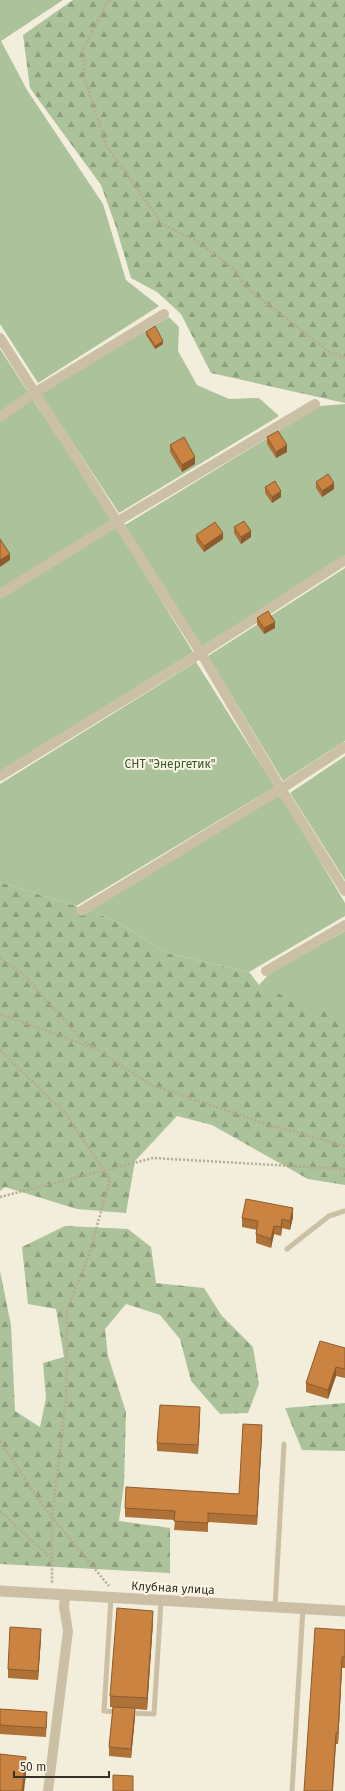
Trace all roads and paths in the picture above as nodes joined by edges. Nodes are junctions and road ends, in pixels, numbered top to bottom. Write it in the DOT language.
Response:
graph roads {
  1 [pos="111,0"];
  2 [pos="164,314"];
  3 [pos="0,338"];
  4 [pos="345,357"];
  5 [pos="34,393"];
  6 [pos="315,404"];
  7 [pos="0,416"];
  8 [pos="118,521"];
  9 [pos="345,560"];
  10 [pos="0,594"];
  11 [pos="201,653"];
  12 [pos="345,747"];
  13 [pos="0,776"];
  14 [pos="281,789"];
  15 [pos="345,891"];
  16 [pos="81,911"];
  17 [pos="345,925"];
  18 [pos="0,958"];
  19 [pos="266,971"];
  20 [pos="0,1014"];
  21 [pos="97,1049"];
  22 [pos="0,1050"];
  23 [pos="345,1146"];
  24 [pos="345,1169"];
  25 [pos="104,1171"];
  26 [pos="0,1198"];
  27 [pos="345,1211"];
  28 [pos="287,1249"];
  29 [pos="0,1441"];
  30 [pos="284,1444"];
  31 [pos="0,1511"];
  32 [pos="52,1518"];
  33 [pos="52,1560"];
  34 [pos="52,1584"];
  35 [pos="0,1591"];
  36 [pos="65,1595"];
  37 [pos="115,1598"];
  38 [pos="161,1601"];
  39 [pos="275,1607"];
  40 [pos="303,1608"];
  41 [pos="345,1611"];
  42 [pos="48,1791"];
  43 [pos="292,1791"];
  1 -- 4 [label="path"];
  2 -- 5 [label="street"];
  3 -- 5 [label="street"];
  5 -- 7 [label="street"];
  5 -- 8 [label="street"];
  6 -- 8 [label="street"];
  8 -- 10 [label="street"];
  8 -- 11 [label="street"];
  9 -- 11 [label="street"];
  11 -- 13 [label="street"];
  11 -- 14 [label="street"];
  12 -- 14 [label="street"];
  14 -- 15 [label="street"];
  14 -- 16 [label="street"];
  17 -- 19 [label="street"];
  18 -- 21 [label="path"];
  20 -- 21 [label="path"];
  21 -- 23 [label="path"];
  22 -- 25 [label="path"];
  24 -- 25 [label="path"];
  25 -- 26 [label="path"];
  25 -- 32 [label="path"];
  27 -- 28 [label="lane"];
  29 -- 32 [label="path"];
  30 -- 39 [label="lane"];
  31 -- 33 [label="path"];
  32 -- 33 [label="path"];
  32 -- 37 [label="path"];
  33 -- 34 [label="path"];
  35 -- 36 [label="street, Клубная улица"];
  36 -- 37 [label="street, Клубная улица"];
  36 -- 42 [label="street"];
  37 -- 38 [label="street, Клубная улица"];
  37 -- 38 [label="lane"];
  38 -- 39 [label="street, Клубная улица"];
  39 -- 40 [label="street, Клубная улица"];
  40 -- 41 [label="street, Клубная улица"];
  40 -- 43 [label="lane"];
}
